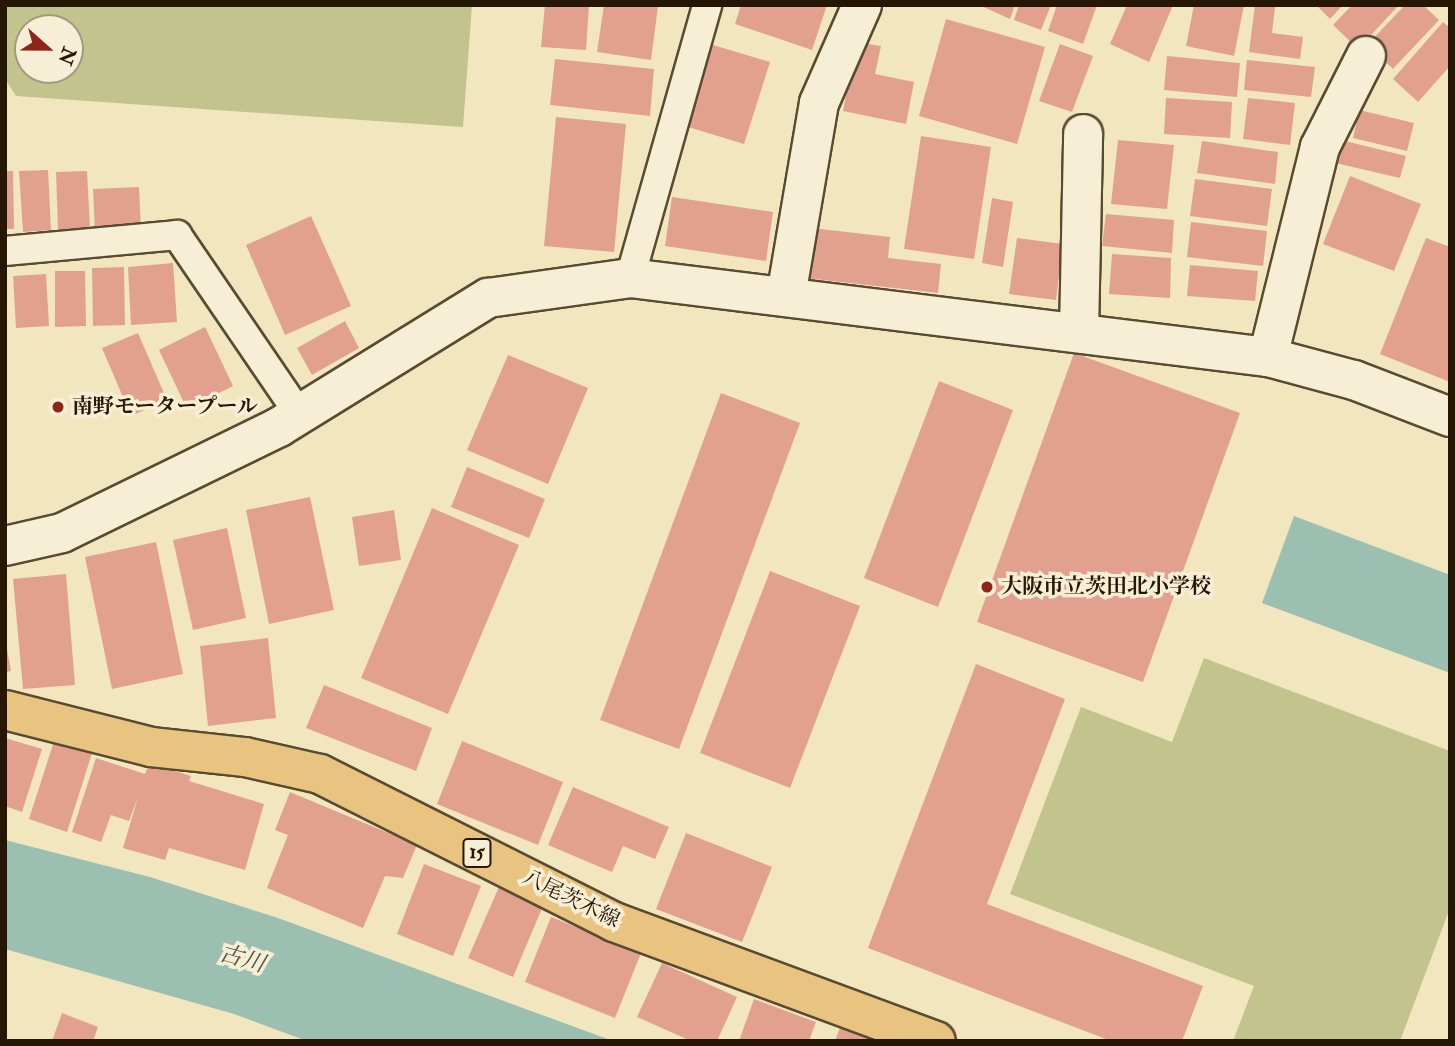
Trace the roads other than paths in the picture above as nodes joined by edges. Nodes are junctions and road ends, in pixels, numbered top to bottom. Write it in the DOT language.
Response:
graph roads {
  1 [pos="707,5"];
  2 [pos="862,5"];
  3 [pos="1366,56"];
  4 [pos="1083,134"];
  5 [pos="5,251"];
  6 [pos="630,278"];
  7 [pos="786,296"];
  8 [pos="1079,332"];
  9 [pos="1268,357"];
  10 [pos="299,414"];
  11 [pos="1450,417"];
  12 [pos="5,546"];
  13 [pos="5,710"];
  14 [pos="936,1041"];
  1 -- 6 [label="lane"];
  2 -- 7 [label="street"];
  3 -- 9 [label="street"];
  4 -- 8 [label="street"];
  5 -- 10 [label="lane"];
  6 -- 7 [label="street"];
  6 -- 10 [label="street"];
  7 -- 8 [label="street"];
  8 -- 9 [label="street"];
  9 -- 11 [label="street"];
  10 -- 12 [label="street"];
  13 -- 14 [label="main road, 八尾茨木線 / 15"];
}
